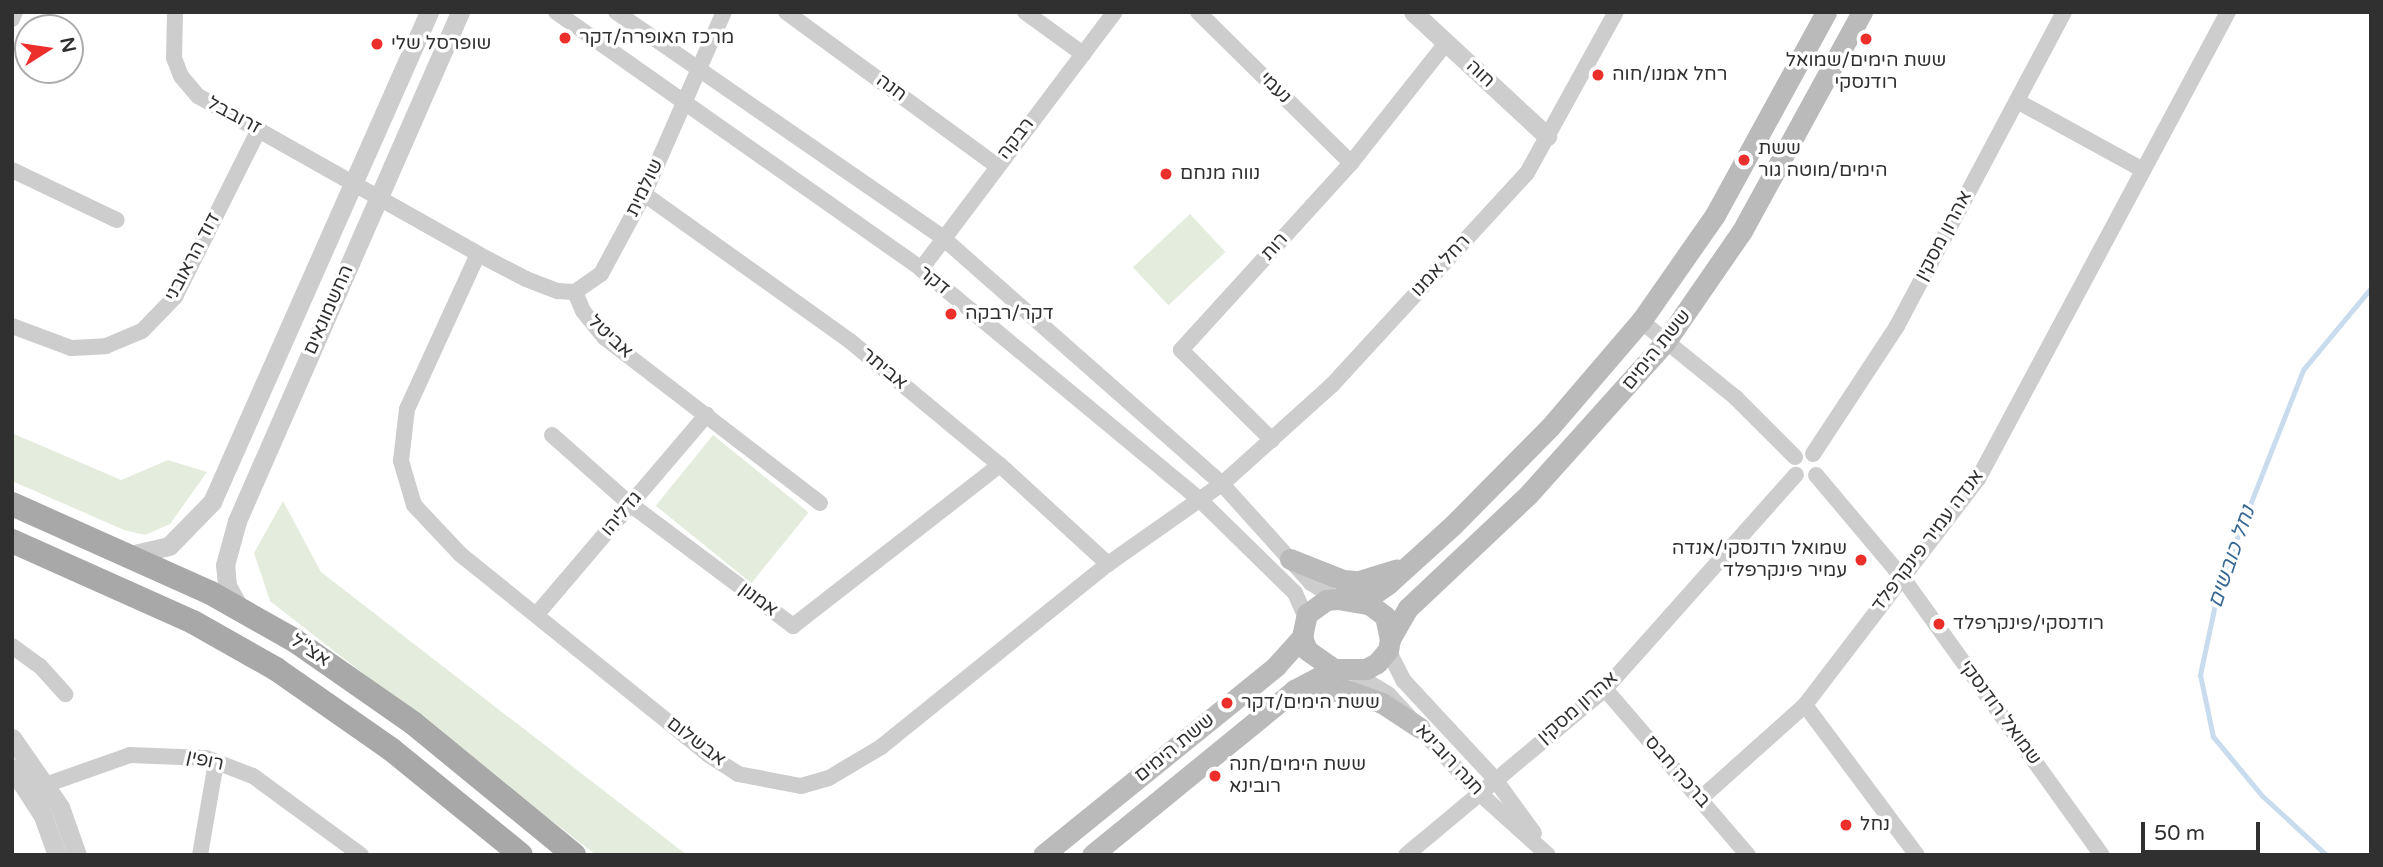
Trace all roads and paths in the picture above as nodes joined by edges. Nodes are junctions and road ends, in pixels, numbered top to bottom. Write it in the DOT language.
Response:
graph roads {
  1 [pos="15,12"];
  2 [pos="174,12"];
  3 [pos="429,12"];
  4 [pos="460,12"];
  5 [pos="556,12"];
  6 [pos="616,12"];
  7 [pos="724,12"];
  8 [pos="786,12"];
  9 [pos="1025,12"];
  10 [pos="1115,12"];
  11 [pos="1198,12"];
  12 [pos="1413,12"];
  13 [pos="1616,12"];
  14 [pos="1826,12"];
  15 [pos="1862,12"];
  16 [pos="2064,12"];
  17 [pos="2228,12"];
  18 [pos="12,19"];
  19 [pos="1446,43"];
  20 [pos="1083,54"];
  21 [pos="697,72"];
  22 [pos="2017,102"];
  23 [pos="683,104"];
  24 [pos="259,129"];
  25 [pos="1547,136"];
  26 [pos="1351,163"];
  27 [pos="996,165"];
  28 [pos="2141,169"];
  29 [pos="12,170"];
  30 [pos="352,179"];
  31 [pos="644,194"];
  32 [pos="379,195"];
  33 [pos="117,220"];
  34 [pos="943,238"];
  35 [pos="478,254"];
  36 [pos="921,269"];
  37 [pos="575,292"];
  38 [pos="1641,321"];
  39 [pos="12,326"];
  40 [pos="1666,341"];
  41 [pos="707,414"];
  42 [pos="552,435"];
  43 [pos="1272,440"];
  44 [pos="1813,454"];
  45 [pos="1795,457"];
  46 [pos="1000,465"];
  47 [pos="1796,475"];
  48 [pos="1816,475"];
  49 [pos="1222,484"];
  50 [pos="1200,500"];
  51 [pos="820,503"];
  52 [pos="12,504"];
  53 [pos="630,504"];
  54 [pos="12,541"];
  55 [pos="130,555"];
  56 [pos="1290,559"];
  57 [pos="1108,564"];
  58 [pos="1408,566"];
  59 [pos="1902,577"];
  60 [pos="1346,599"];
  61 [pos="241,610"];
  62 [pos="537,614"];
  63 [pos="1304,628"];
  64 [pos="1389,645"];
  65 [pos="12,646"];
  66 [pos="1341,669"];
  67 [pos="1605,689"];
  68 [pos="65,694"];
  69 [pos="1805,705"];
  70 [pos="1262,717"];
  71 [pos="1420,728"];
  72 [pos="12,738"];
  73 [pos="216,762"];
  74 [pos="12,768"];
  75 [pos="1494,778"];
  76 [pos="38,788"];
  77 [pos="1478,792"];
  78 [pos="1700,799"];
  79 [pos="57,855"];
  80 [pos="77,855"];
  81 [pos="200,855"];
  82 [pos="361,855"];
  83 [pos="520,855"];
  84 [pos="574,855"];
  85 [pos="1043,855"];
  86 [pos="1091,855"];
  87 [pos="1406,855"];
  88 [pos="1549,855"];
  89 [pos="1748,855"];
  90 [pos="1917,855"];
  91 [pos="2102,855"];
  1 -- 18 [label="street"];
  2 -- 24 [label="street, זרובבל"];
  3 -- 30 [label="street, החשמונאים"];
  4 -- 32 [label="street, החשמונאים"];
  5 -- 23 [label="street, דקר"];
  6 -- 21 [label="street, דקר"];
  7 -- 21 [label="street, שולמית"];
  8 -- 27 [label="street, חנה"];
  9 -- 20 [label="street"];
  10 -- 20 [label="street, רבקה"];
  11 -- 26 [label="street, נעמי"];
  12 -- 19 [label="street, חוה"];
  13 -- 25 [label="street, רחל אמנו"];
  14 -- 38 [label="main road, ששת הימים"];
  15 -- 40 [label="main road, ששת הימים"];
  16 -- 22 [label="street, אהרון מסקין"];
  17 -- 28 [label="street, אנדה עמיר פינקרפלד"];
  19 -- 25 [label="street, חוה"];
  19 -- 26 [label="street, רות"];
  20 -- 27 [label="street, רבקה"];
  21 -- 23 [label="street, שולמית"];
  21 -- 34 [label="street, דקר"];
  22 -- 28 [label="street"];
  22 -- 44 [label="street, אהרון מסקין"];
  23 -- 31 [label="street, שולמית"];
  23 -- 36 [label="street, דקר"];
  24 -- 30 [label="street, זרובבל"];
  24 -- 39 [label="street, דוד הראובני"];
  25 -- 43 [label="street, רחל אמנו"];
  26 -- 43 [label="street, רות"];
  27 -- 34 [label="street, רבקה"];
  28 -- 59 [label="street, אנדה עמיר פינקרפלד"];
  29 -- 33 [label="street"];
  30 -- 32 [label="street"];
  30 -- 55 [label="street, החשמונאים"];
  31 -- 37 [label="street, שולמית"];
  31 -- 46 [label="street, אביתר"];
  32 -- 35 [label="street"];
  32 -- 61 [label="street, החשמונאים"];
  34 -- 36 [label="street, רבקה"];
  34 -- 49 [label="street, דקר"];
  35 -- 37 [label="street"];
  35 -- 62 [label="street, אבשלום"];
  36 -- 50 [label="street, דקר"];
  37 -- 41 [label="street, אביטל"];
  38 -- 40 [label="street"];
  38 -- 58 [label="main road, ששת הימים"];
  40 -- 45 [label="street"];
  40 -- 64 [label="main road, ששת הימים"];
  41 -- 51 [label="street, אביטל"];
  41 -- 53 [label="street, גדליהו"];
  42 -- 53 [label="street, אמנון"];
  43 -- 49 [label="street, רחל אמנו"];
  44 -- 45 [label="street"];
  44 -- 48 [label="street"];
  45 -- 47 [label="street"];
  46 -- 53 [label="street, אמנון"];
  46 -- 57 [label="street, אביתר"];
  47 -- 48 [label="street"];
  47 -- 67 [label="street, אהרון מסקין"];
  48 -- 59 [label="street, שמואל רודנסקי"];
  49 -- 50 [label="street, אבשלום"];
  49 -- 56 [label="street, דקר"];
  50 -- 57 [label="street, אבשלום"];
  50 -- 63 [label="street, דקר"];
  52 -- 55 [label="main road, אצ\"ל"];
  53 -- 62 [label="street, גדליהו"];
  54 -- 83 [label="main road, אצ\"ל"];
  55 -- 61 [label="main road, אצ\"ל"];
  56 -- 58 [label="main road"];
  56 -- 60 [label="street, דקר"];
  57 -- 62 [label="street, אבשלום"];
  58 -- 60 [label="main road, ששת הימים"];
  59 -- 69 [label="street, אנדה עמיר פינקרפלד"];
  59 -- 91 [label="street, שמואל רודנסקי"];
  60 -- 63 [label="main road"];
  60 -- 64 [label="main road"];
  61 -- 84 [label="main road, אצ\"ל"];
  63 -- 66 [label="main road"];
  63 -- 85 [label="main road, ששת הימים"];
  64 -- 66 [label="main road"];
  64 -- 75 [label="street, חנה רובינא"];
  65 -- 68 [label="street"];
  66 -- 70 [label="main road, ששת הימים"];
  66 -- 71 [label="street, חנה רובינא"];
  67 -- 75 [label="street, אהרון מסקין"];
  67 -- 78 [label="street, ברכה חבס"];
  69 -- 78 [label="street, אנדה עמיר פינקרפלד"];
  69 -- 90 [label="street"];
  70 -- 71 [label="main road"];
  70 -- 86 [label="main road, ששת הימים"];
  71 -- 77 [label="street, חנה רובינא"];
  72 -- 76 [label="street"];
  73 -- 76 [label="street, רופין"];
  73 -- 81 [label="street"];
  73 -- 82 [label="street, רופין"];
  74 -- 76 [label="street"];
  75 -- 77 [label="street, אהרון מסקין"];
  75 -- 88 [label="street, חנה רובינא"];
  76 -- 79 [label="street"];
  76 -- 80 [label="street"];
  77 -- 87 [label="street, אהרון מסקין"];
  77 -- 88 [label="street, חנה רובינא"];
  78 -- 89 [label="street, ברכה חבס"];
}
